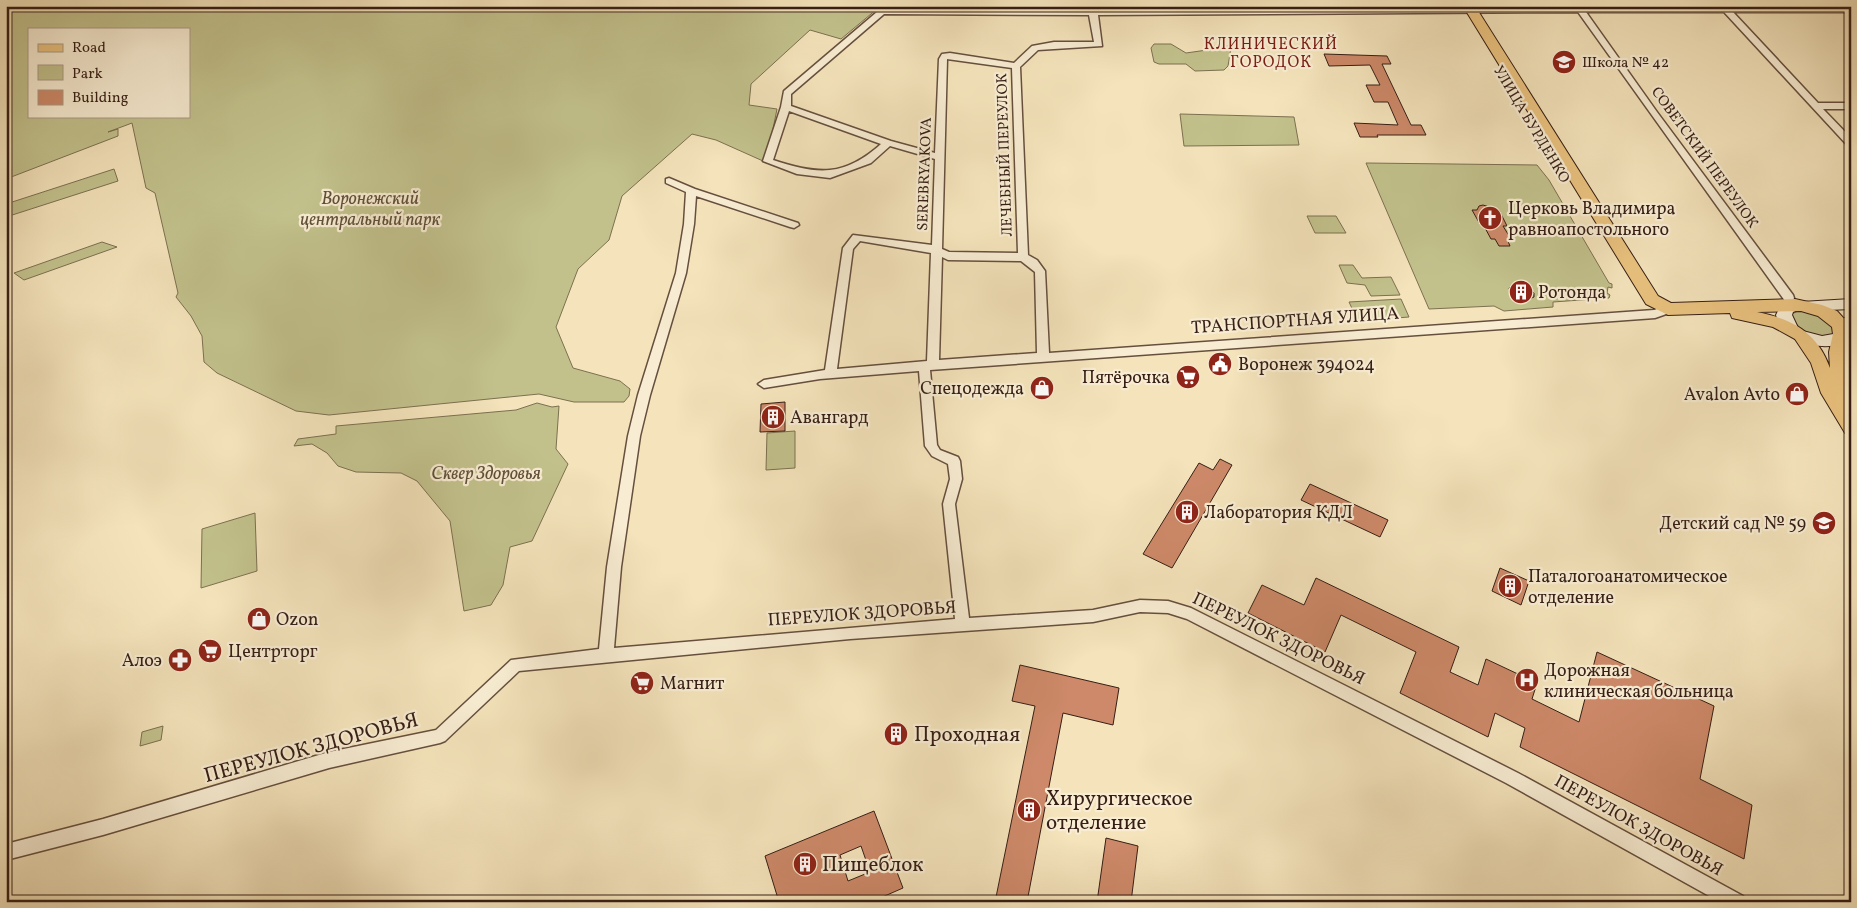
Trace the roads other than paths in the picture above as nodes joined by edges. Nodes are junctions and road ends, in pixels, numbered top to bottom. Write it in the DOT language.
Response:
graph roads {
  1 [pos="1466,8"];
  2 [pos="1575,8"];
  3 [pos="1725,8"];
  4 [pos="886,9"];
  5 [pos="1385,9"];
  6 [pos="1851,10"];
  7 [pos="1093,12"];
  8 [pos="1016,66"];
  9 [pos="1816,106"];
  10 [pos="1851,106"];
  11 [pos="786,107"];
  12 [pos="888,143"];
  13 [pos="1851,144"];
  14 [pos="939,157"];
  15 [pos="669,181"];
  16 [pos="691,191"];
  17 [pos="794,225"];
  18 [pos="936,252"];
  19 [pos="1023,257"];
  20 [pos="1797,303"];
  21 [pos="1851,304"];
  22 [pos="1662,312"];
  23 [pos="1844,329"];
  24 [pos="1796,332"];
  25 [pos="1043,357"];
  26 [pos="929,366"];
  27 [pos="830,374"];
  28 [pos="764,384"];
  29 [pos="1851,408"];
  30 [pos="1851,428"];
  31 [pos="963,626"];
  32 [pos="606,655"];
  33 [pos="6,852"];
  34 [pos="1737,902"];
  1 -- 2 [label="street"];
  1 -- 5 [label="street"];
  1 -- 22 [label="main road, УЛИЦА БУРДЕНКО"];
  2 -- 3 [label="street"];
  2 -- 20 [label="street, СОВЕТСКИЙ ПЕРЕУЛОК"];
  3 -- 6 [label="street"];
  3 -- 9 [label="street"];
  4 -- 7 [label="street"];
  4 -- 11 [label="street"];
  5 -- 7 [label="street"];
  7 -- 8 [label="street, ЛЕЧЕБНЫЙ ПЕРЕУЛОК"];
  8 -- 14 [label="street, SEREBRYAKOVA"];
  8 -- 19 [label="street, ЛЕЧЕБНЫЙ ПЕРЕУЛОК"];
  9 -- 10 [label="street"];
  9 -- 13 [label="street"];
  11 -- 12 [label="street"];
  11 -- 12 [label="street"];
  12 -- 14 [label="street"];
  14 -- 18 [label="street, SEREBRYAKOVA"];
  15 -- 16 [label="street"];
  16 -- 17 [label="street"];
  16 -- 32 [label="street"];
  18 -- 19 [label="street"];
  18 -- 26 [label="street, SEREBRYAKOVA"];
  18 -- 27 [label="street"];
  19 -- 25 [label="street, ЛЕЧЕБНЫЙ ПЕРЕУЛОК"];
  20 -- 21 [label="main road"];
  20 -- 22 [label="main road"];
  20 -- 23 [label="main road"];
  20 -- 24 [label="main road"];
  22 -- 24 [label="main road"];
  22 -- 25 [label="street, ТРАНСПОРТНАЯ УЛИЦА"];
  23 -- 24 [label="main road"];
  23 -- 29 [label="main road"];
  24 -- 30 [label="main road"];
  25 -- 26 [label="street, ТРАНСПОРТНАЯ УЛИЦА"];
  26 -- 27 [label="street, ТРАНСПОРТНАЯ УЛИЦА"];
  26 -- 31 [label="street, SEREBRYAKOVA"];
  27 -- 28 [label="street, ТРАНСПОРТНАЯ УЛИЦА"];
  31 -- 32 [label="street, ПЕРЕУЛОК ЗДОРОВЬЯ"];
  31 -- 34 [label="street, ПЕРЕУЛОК ЗДОРОВЬЯ"];
  32 -- 33 [label="street, ПЕРЕУЛОК ЗДОРОВЬЯ"];
}
